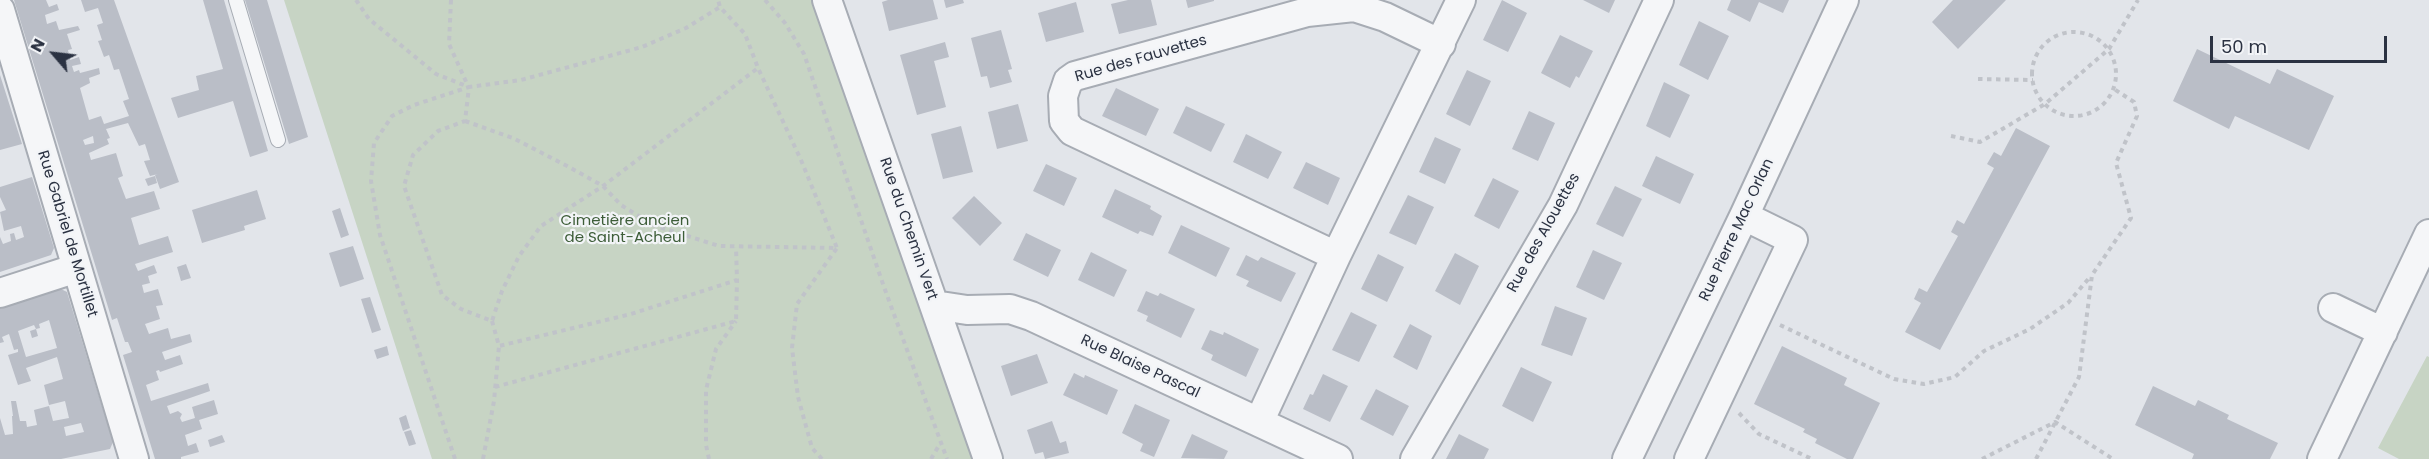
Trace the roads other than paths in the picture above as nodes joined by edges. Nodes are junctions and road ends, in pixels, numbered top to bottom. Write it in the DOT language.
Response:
graph roads {
  1 [pos="236,0"];
  2 [pos="827,0"];
  3 [pos="1461,0"];
  4 [pos="1659,0"];
  5 [pos="1844,0"];
  6 [pos="0,10"];
  7 [pos="1440,44"];
  8 [pos="278,140"];
  9 [pos="1744,216"];
  10 [pos="2429,234"];
  11 [pos="1335,256"];
  12 [pos="76,268"];
  13 [pos="0,293"];
  14 [pos="934,304"];
  15 [pos="2333,308"];
  16 [pos="2383,332"];
  17 [pos="1259,422"];
  18 [pos="134,459"];
  19 [pos="988,459"];
  20 [pos="1338,459"];
  21 [pos="1415,459"];
  22 [pos="1628,459"];
  23 [pos="1689,459"];
  24 [pos="2322,459"];
  1 -- 8 [label="lane"];
  2 -- 14 [label="street, Rue du Chemin Vert"];
  3 -- 7 [label="street"];
  4 -- 21 [label="street, Rue des Alouettes"];
  5 -- 9 [label="street, Rue Pierre Mac Orlan"];
  6 -- 12 [label="street, Rue Gabriel de Mortillet"];
  7 -- 11 [label="street"];
  7 -- 11 [label="street, Rue des Fauvettes"];
  9 -- 22 [label="street, Rue Pierre Mac Orlan"];
  9 -- 23 [label="street"];
  10 -- 16 [label="street"];
  11 -- 17 [label="street"];
  12 -- 13 [label="street"];
  12 -- 18 [label="street, Rue Gabriel de Mortillet"];
  14 -- 17 [label="street, Rue Blaise Pascal"];
  14 -- 19 [label="street, Rue du Chemin Vert"];
  15 -- 16 [label="street"];
  16 -- 24 [label="street"];
  17 -- 20 [label="street, Rue Blaise Pascal"];
}
